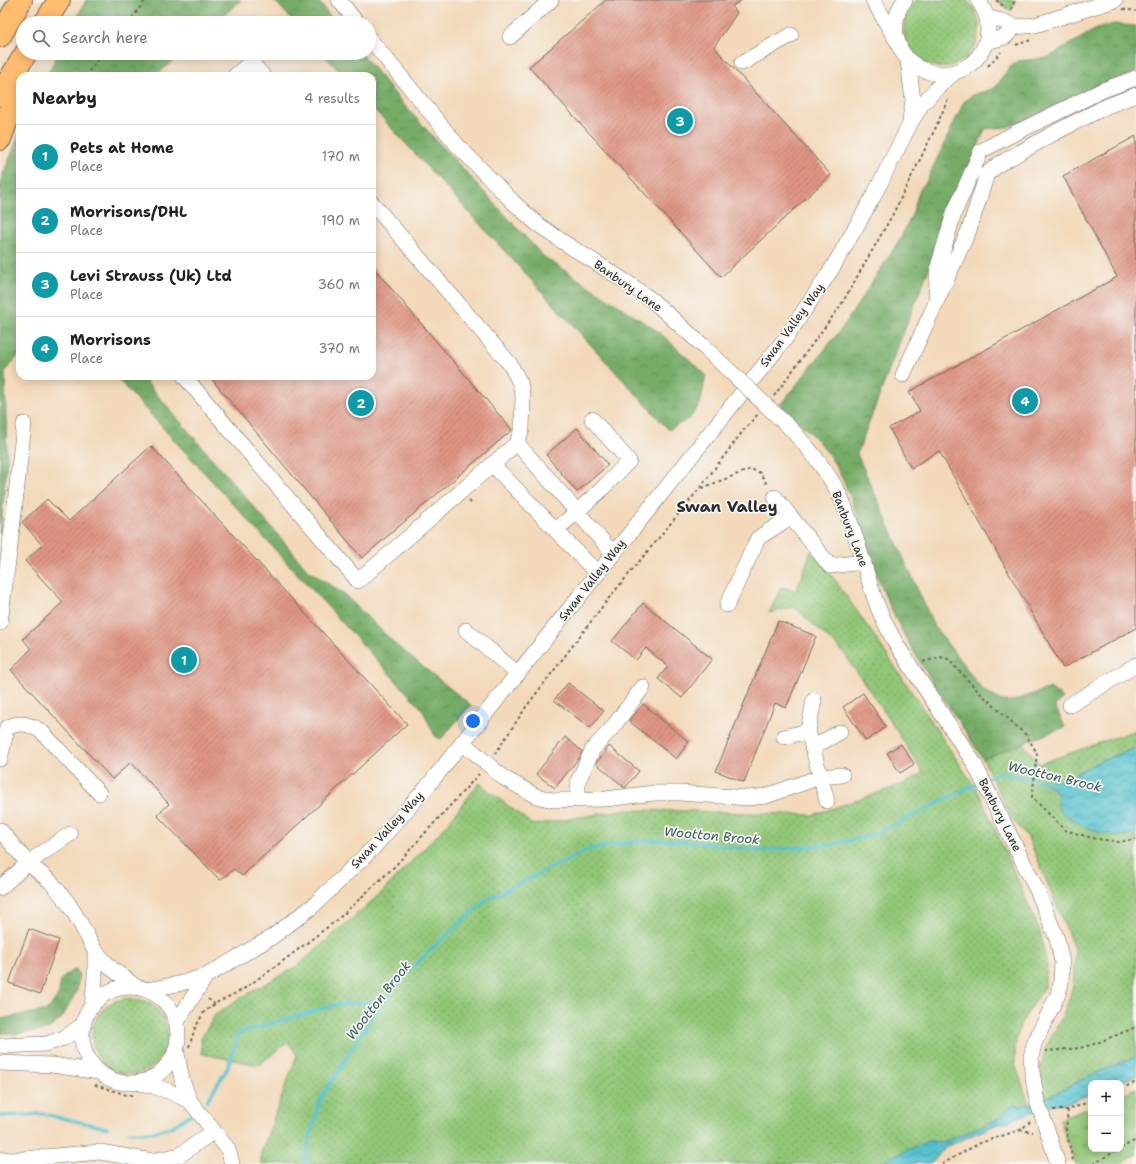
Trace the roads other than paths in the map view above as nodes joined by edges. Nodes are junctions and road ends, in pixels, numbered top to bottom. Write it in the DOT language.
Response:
graph roads {
  1 [pos="4,0"];
  2 [pos="22,0"];
  3 [pos="59,0"];
  4 [pos="340,0"];
  5 [pos="551,0"];
  6 [pos="873,0"];
  7 [pos="905,0"];
  8 [pos="1116,0"];
  9 [pos="0,6"];
  10 [pos="983,7"];
  11 [pos="49,16"];
  12 [pos="353,16"];
  13 [pos="1015,27"];
  14 [pos="791,35"];
  15 [pos="0,36"];
  16 [pos="510,37"];
  17 [pos="897,41"];
  18 [pos="986,42"];
  19 [pos="376,46"];
  20 [pos="22,60"];
  21 [pos="29,60"];
  22 [pos="908,60"];
  23 [pos="742,63"];
  24 [pos="25,72"];
  25 [pos="240,72"];
  26 [pos="260,72"];
  27 [pos="955,72"];
  28 [pos="1136,78"];
  29 [pos="1136,94"];
  30 [pos="0,96"];
  31 [pos="16,96"];
  32 [pos="910,124"];
  33 [pos="0,139"];
  34 [pos="376,208"];
  35 [pos="936,301"];
  36 [pos="903,375"];
  37 [pos="187,380"];
  38 [pos="592,419"];
  39 [pos="24,424"];
  40 [pos="517,443"];
  41 [pos="492,464"];
  42 [pos="775,496"];
  43 [pos="577,512"];
  44 [pos="790,517"];
  45 [pos="556,530"];
  46 [pos="613,553"];
  47 [pos="864,562"];
  48 [pos="597,573"];
  49 [pos="727,605"];
  50 [pos="0,623"];
  51 [pos="466,630"];
  52 [pos="1136,665"];
  53 [pos="518,674"];
  54 [pos="642,687"];
  55 [pos="814,700"];
  56 [pos="1070,705"];
  57 [pos="808,731"];
  58 [pos="840,732"];
  59 [pos="784,737"];
  60 [pos="462,742"];
  61 [pos="812,748"];
  62 [pos="0,759"];
  63 [pos="842,775"];
  64 [pos="820,777"];
  65 [pos="99,793"];
  66 [pos="578,800"];
  67 [pos="827,801"];
  68 [pos="0,830"];
  69 [pos="70,834"];
  70 [pos="28,863"];
  71 [pos="0,888"];
  72 [pos="95,951"];
  73 [pos="206,976"];
  74 [pos="142,989"];
  75 [pos="92,1007"];
  76 [pos="177,1022"];
  77 [pos="84,1024"];
  78 [pos="0,1046"];
  79 [pos="176,1049"];
  80 [pos="0,1063"];
  81 [pos="99,1072"];
  82 [pos="140,1083"];
  83 [pos="190,1101"];
  84 [pos="214,1131"];
  85 [pos="0,1159"];
  86 [pos="152,1162"];
  87 [pos="232,1164"];
  88 [pos="1058,1164"];
  1 -- 9 [label="highway"];
  2 -- 15 [label="highway"];
  3 -- 11 [label="highway"];
  4 -- 12 [label="street"];
  5 -- 16 [label="street"];
  6 -- 17 [label="street"];
  7 -- 17 [label="street"];
  8 -- 13 [label="street"];
  10 -- 13 [label="street"];
  10 -- 18 [label="street"];
  13 -- 18 [label="street"];
  14 -- 23 [label="street"];
  17 -- 22 [label="street"];
  18 -- 27 [label="street"];
  19 -- 47 [label="street, Banbury Lane, bridge"];
  20 -- 30 [label="highway"];
  21 -- 24 [label="highway"];
  22 -- 27 [label="street"];
  22 -- 32 [label="street, Swan Valley Way"];
  25 -- 26 [label="street"];
  27 -- 32 [label="street, Swan Valley Way"];
  28 -- 35 [label="street"];
  29 -- 35 [label="street"];
  31 -- 33 [label="highway"];
  32 -- 46 [label="street, Swan Valley Way"];
  34 -- 40 [label="street"];
  35 -- 36 [label="street"];
  37 -- 41 [label="street"];
  38 -- 43 [label="street"];
  39 -- 50 [label="street"];
  40 -- 41 [label="street"];
  40 -- 43 [label="street"];
  41 -- 45 [label="street"];
  42 -- 44 [label="street"];
  43 -- 45 [label="street"];
  43 -- 46 [label="street"];
  44 -- 47 [label="street"];
  44 -- 49 [label="street"];
  45 -- 48 [label="street"];
  46 -- 48 [label="street, Swan Valley Way"];
  47 -- 88 [label="street, Banbury Lane, bridge"];
  48 -- 53 [label="street, Swan Valley Way"];
  51 -- 53 [label="street"];
  52 -- 56 [label="street"];
  53 -- 60 [label="street, Swan Valley Way"];
  54 -- 66 [label="street"];
  55 -- 57 [label="street"];
  57 -- 59 [label="street"];
  57 -- 61 [label="street"];
  58 -- 61 [label="street"];
  60 -- 66 [label="street"];
  60 -- 73 [label="street, Swan Valley Way"];
  61 -- 64 [label="street"];
  62 -- 65 [label="street"];
  63 -- 64 [label="street"];
  64 -- 66 [label="street"];
  64 -- 67 [label="street"];
  68 -- 70 [label="street"];
  69 -- 70 [label="street"];
  70 -- 71 [label="street"];
  70 -- 72 [label="street"];
  72 -- 74 [label="street"];
  72 -- 75 [label="street"];
  73 -- 74 [label="street, Swan Valley Way"];
  73 -- 76 [label="street, Swan Valley Way"];
  74 -- 75 [label="street"];
  74 -- 76 [label="street"];
  75 -- 77 [label="street"];
  76 -- 79 [label="street"];
  77 -- 78 [label="street"];
  77 -- 81 [label="street"];
  79 -- 82 [label="street"];
  79 -- 83 [label="street"];
  80 -- 81 [label="street"];
  81 -- 82 [label="street"];
  82 -- 83 [label="street"];
  83 -- 84 [label="street"];
  84 -- 86 [label="street"];
  84 -- 87 [label="street"];
  85 -- 86 [label="street"];
}
